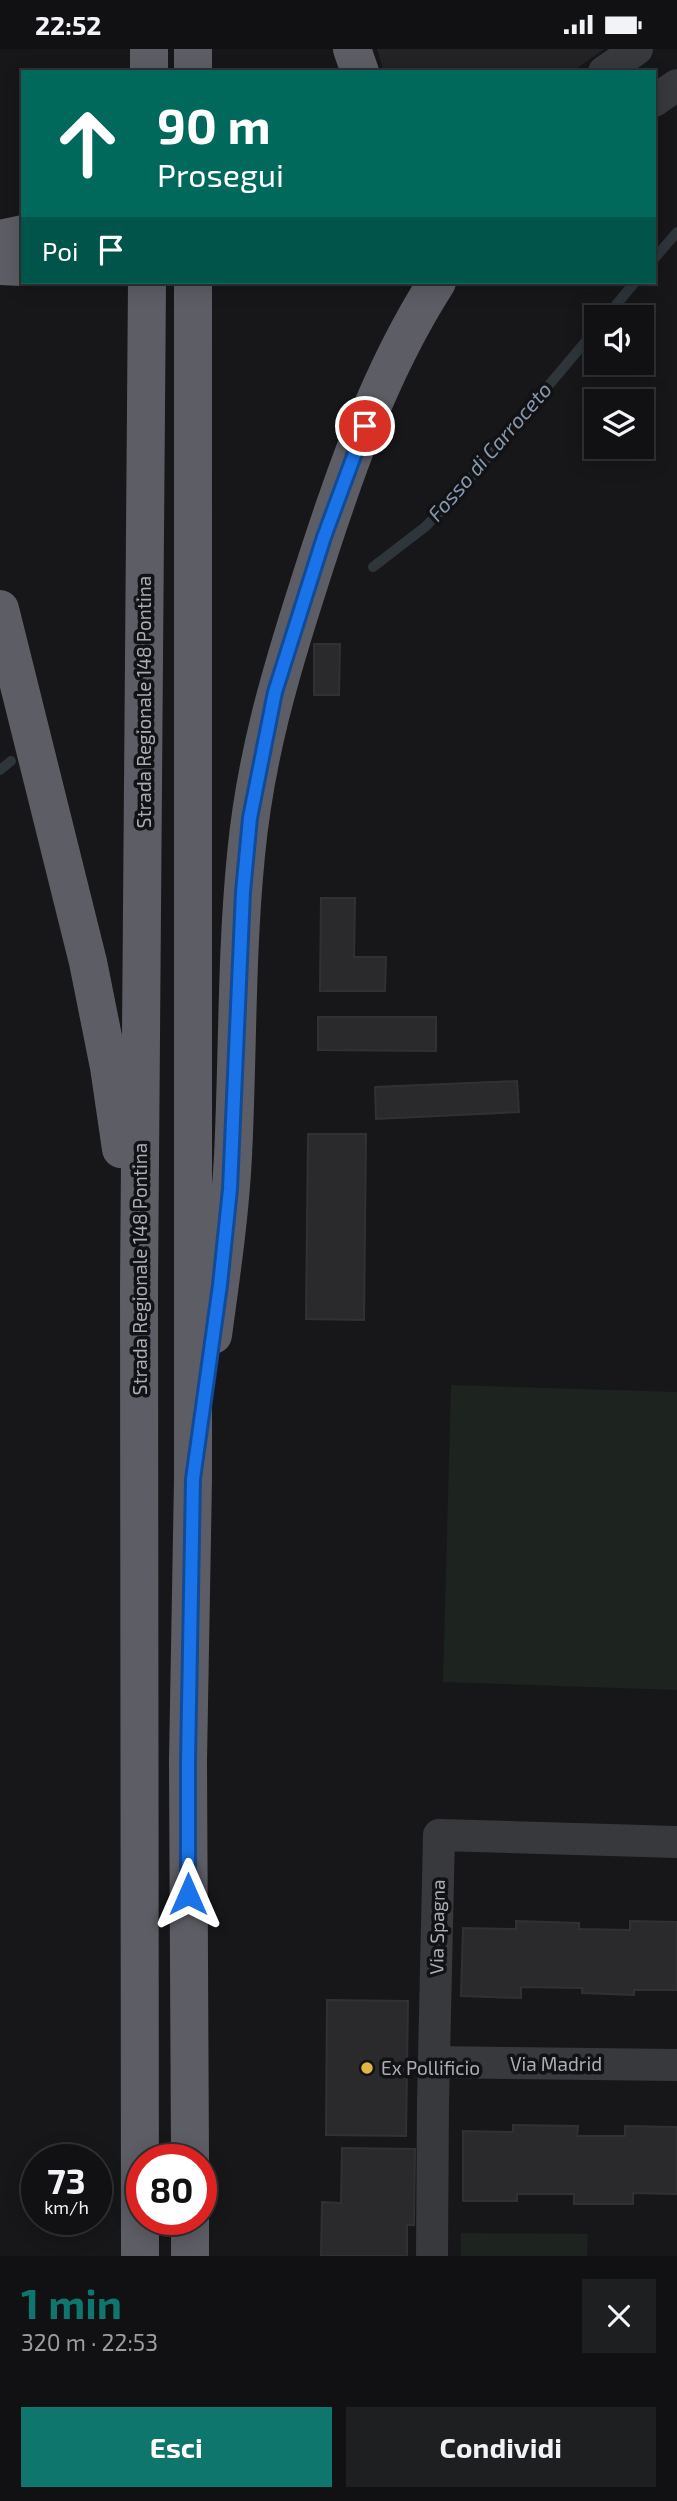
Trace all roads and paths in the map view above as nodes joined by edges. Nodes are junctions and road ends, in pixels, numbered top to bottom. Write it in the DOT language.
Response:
graph roads {
  1 [pos="149,49"];
  2 [pos="193,49"];
  3 [pos="352,49"];
  4 [pos="637,49"];
  5 [pos="149,70"];
  6 [pos="193,70"];
  7 [pos="359,70"];
  8 [pos="607,70"];
  9 [pos="677,85"];
  10 [pos="656,100"];
  11 [pos="21,234"];
  12 [pos="0,239"];
  13 [pos="0,266"];
  14 [pos="21,267"];
  15 [pos="147,284"];
  16 [pos="193,284"];
  17 [pos="436,284"];
  18 [pos="0,609"];
  19 [pos="139,1287"];
  20 [pos="193,1479"];
  21 [pos="677,1842"];
  22 [pos="434,2062"];
  23 [pos="677,2065"];
  24 [pos="190,2144"];
  25 [pos="190,2235"];
  26 [pos="140,2256"];
  27 [pos="190,2256"];
  28 [pos="432,2256"];
  1 -- 5 [label="highway"];
  2 -- 6 [label="highway"];
  3 -- 7 [label="highway"];
  4 -- 8 [label="street"];
  9 -- 10 [label="street"];
  11 -- 12 [label="highway"];
  13 -- 14 [label="highway"];
  15 -- 19 [label="highway, Strada Regionale 148 Pontina"];
  16 -- 20 [label="highway"];
  17 -- 20 [label="highway"];
  18 -- 19 [label="highway"];
  19 -- 26 [label="highway, Strada Regionale 148 Pontina"];
  20 -- 24 [label="highway"];
  21 -- 22 [label="street, Via Spagna"];
  22 -- 23 [label="street, Via Madrid"];
  22 -- 28 [label="street, Via Spagna"];
  25 -- 27 [label="highway"];
}
